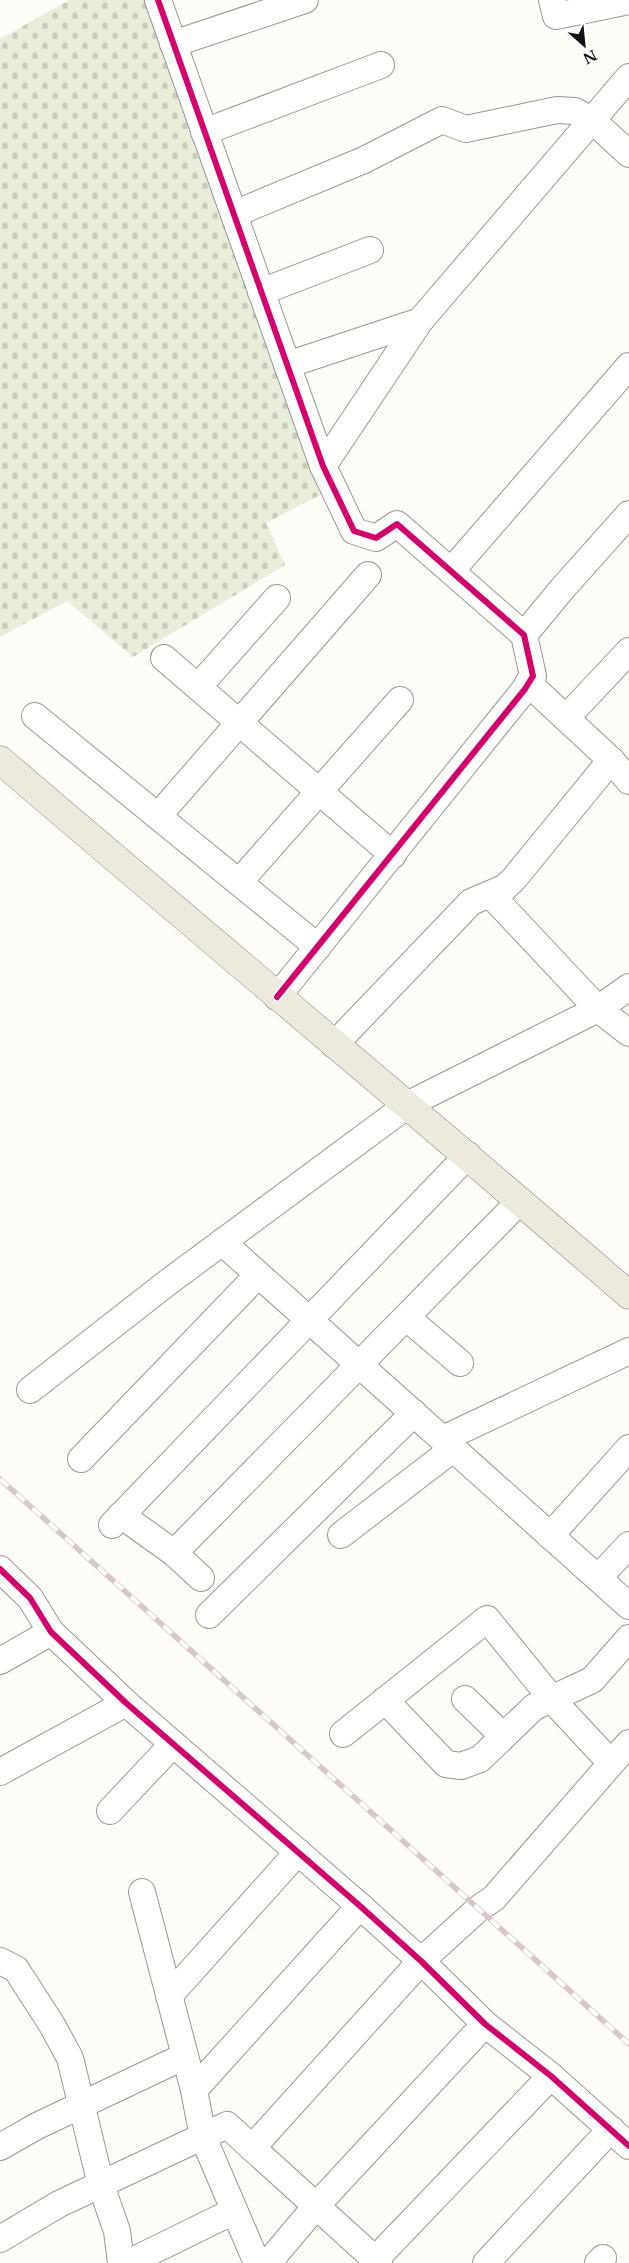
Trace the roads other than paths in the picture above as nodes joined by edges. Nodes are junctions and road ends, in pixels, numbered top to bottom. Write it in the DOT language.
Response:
graph roads {
  1 [pos="158,0"];
  2 [pos="305,0"];
  3 [pos="552,0"];
  4 [pos="629,1"];
  5 [pos="174,44"];
  6 [pos="381,65"];
  7 [pos="629,77"];
  8 [pos="593,121"];
  9 [pos="204,132"];
  10 [pos="629,154"];
  11 [pos="234,214"];
  12 [pos="370,250"];
  13 [pos="261,292"];
  14 [pos="420,321"];
  15 [pos="287,365"];
  16 [pos="629,366"];
  17 [pos="323,466"];
  18 [pos="629,514"];
  19 [pos="452,570"];
  20 [pos="368,575"];
  21 [pos="277,598"];
  22 [pos="524,635"];
  23 [pos="629,651"];
  24 [pos="164,658"];
  25 [pos="528,683"];
  26 [pos="198,687"];
  27 [pos="400,700"];
  28 [pos="34,716"];
  29 [pos="566,718"];
  30 [pos="239,723"];
  31 [pos="0,760"];
  32 [pos="611,760"];
  33 [pos="629,780"];
  34 [pos="319,791"];
  35 [pos="158,816"];
  36 [pos="393,855"];
  37 [pos="239,882"];
  38 [pos="491,895"];
  39 [pos="318,946"];
  40 [pos="629,987"];
  41 [pos="277,997"];
  42 [pos="598,1009"];
  43 [pos="629,1033"];
  44 [pos="334,1045"];
  45 [pos="409,1104"];
  46 [pos="468,1155"];
  47 [pos="520,1201"];
  48 [pos="222,1242"];
  49 [pos="258,1274"];
  50 [pos="629,1295"];
  51 [pos="407,1318"];
  52 [pos="309,1320"];
  53 [pos="629,1352"];
  54 [pos="460,1363"];
  55 [pos="360,1365"];
  56 [pos="30,1390"];
  57 [pos="414,1413"];
  58 [pos="448,1444"];
  59 [pos="629,1448"];
  60 [pos="81,1460"];
  61 [pos="341,1535"];
  62 [pos="550,1536"];
  63 [pos="629,1545"];
  64 [pos="174,1553"];
  65 [pos="0,1570"];
  66 [pos="201,1578"];
  67 [pos="598,1578"];
  68 [pos="629,1606"];
  69 [pos="209,1615"];
  70 [pos="51,1632"];
  71 [pos="629,1638"];
  72 [pos="0,1660"];
  73 [pos="464,1699"];
  74 [pos="552,1699"];
  75 [pos="385,1700"];
  76 [pos="126,1703"];
  77 [pos="343,1734"];
  78 [pos="503,1736"];
  79 [pos="629,1743"];
  80 [pos="173,1744"];
  81 [pos="611,1763"];
  82 [pos="0,1772"];
  83 [pos="110,1811"];
  84 [pos="298,1852"];
  85 [pos="142,1892"];
  86 [pos="360,1906"];
  87 [pos="0,1961"];
  88 [pos="421,1961"];
  89 [pos="170,1996"];
  90 [pos="485,2024"];
  91 [pos="185,2056"];
  92 [pos="551,2076"];
  93 [pos="194,2090"];
  94 [pos="83,2105"];
  95 [pos="620,2137"];
  96 [pos="203,2138"];
  97 [pos="0,2147"];
  98 [pos="252,2148"];
  99 [pos="101,2185"];
  100 [pos="316,2206"];
  101 [pos="234,2211"];
  102 [pos="0,2238"];
  103 [pos="376,2262"];
  104 [pos="121,2263"];
  105 [pos="128,2263"];
  106 [pos="257,2263"];
  107 [pos="268,2263"];
  108 [pos="486,2263"];
  1 -- 5 [label="street"];
  2 -- 5 [label="street"];
  3 -- 4 [label="street"];
  5 -- 9 [label="street"];
  6 -- 9 [label="street"];
  7 -- 8 [label="street"];
  8 -- 10 [label="street"];
  8 -- 11 [label="street"];
  8 -- 14 [label="street"];
  9 -- 11 [label="street"];
  11 -- 13 [label="street"];
  12 -- 13 [label="street"];
  13 -- 15 [label="street"];
  14 -- 15 [label="street"];
  14 -- 17 [label="street"];
  15 -- 17 [label="street"];
  16 -- 19 [label="street"];
  17 -- 19 [label="street"];
  18 -- 22 [label="street"];
  19 -- 22 [label="street"];
  20 -- 30 [label="street"];
  21 -- 26 [label="street"];
  22 -- 25 [label="street"];
  23 -- 29 [label="street"];
  24 -- 26 [label="street"];
  25 -- 29 [label="street"];
  25 -- 36 [label="street"];
  26 -- 30 [label="street"];
  27 -- 34 [label="street"];
  28 -- 35 [label="street"];
  29 -- 32 [label="street"];
  30 -- 34 [label="street"];
  30 -- 35 [label="street"];
  31 -- 41 [label="main road"];
  32 -- 33 [label="street"];
  32 -- 38 [label="street"];
  34 -- 36 [label="street"];
  34 -- 37 [label="street"];
  35 -- 37 [label="street"];
  36 -- 39 [label="street"];
  37 -- 39 [label="street"];
  38 -- 42 [label="street"];
  38 -- 44 [label="street"];
  39 -- 41 [label="street"];
  40 -- 42 [label="street"];
  41 -- 44 [label="main road"];
  42 -- 43 [label="street"];
  42 -- 45 [label="street"];
  44 -- 45 [label="main road"];
  45 -- 46 [label="main road"];
  45 -- 48 [label="street"];
  46 -- 47 [label="main road"];
  46 -- 52 [label="street"];
  47 -- 50 [label="main road"];
  47 -- 51 [label="street"];
  48 -- 49 [label="street"];
  48 -- 56 [label="street"];
  49 -- 52 [label="street"];
  49 -- 60 [label="street"];
  51 -- 54 [label="street"];
  51 -- 55 [label="street"];
  52 -- 55 [label="street"];
  52 -- 64 [label="street"];
  53 -- 58 [label="street"];
  55 -- 57 [label="street"];
  55 -- 64 [label="street"];
  57 -- 58 [label="street"];
  57 -- 69 [label="street"];
  58 -- 61 [label="street"];
  58 -- 62 [label="street"];
  59 -- 62 [label="street"];
  62 -- 67 [label="street"];
  63 -- 67 [label="street"];
  64 -- 66 [label="street"];
  65 -- 70 [label="street"];
  67 -- 68 [label="street"];
  70 -- 72 [label="street"];
  70 -- 76 [label="street"];
  71 -- 74 [label="street"];
  73 -- 78 [label="street"];
  74 -- 75 [label="street"];
  74 -- 78 [label="street"];
  74 -- 81 [label="street"];
  75 -- 77 [label="street"];
  75 -- 78 [label="street"];
  76 -- 80 [label="street"];
  76 -- 82 [label="street"];
  79 -- 81 [label="street"];
  80 -- 83 [label="street"];
  80 -- 84 [label="street"];
  81 -- 88 [label="street"];
  84 -- 86 [label="street"];
  84 -- 89 [label="street"];
  85 -- 89 [label="street"];
  86 -- 88 [label="street"];
  86 -- 93 [label="street"];
  87 -- 94 [label="street"];
  88 -- 90 [label="street"];
  88 -- 98 [label="street"];
  89 -- 91 [label="street"];
  90 -- 92 [label="street"];
  90 -- 100 [label="street"];
  91 -- 93 [label="street"];
  91 -- 94 [label="street"];
  92 -- 95 [label="street"];
  92 -- 103 [label="street"];
  93 -- 96 [label="street"];
  94 -- 97 [label="street"];
  94 -- 99 [label="street"];
  95 -- 108 [label="street"];
  96 -- 98 [label="street"];
  96 -- 99 [label="street"];
  96 -- 101 [label="street"];
  98 -- 100 [label="street"];
  99 -- 102 [label="street"];
  99 -- 104 [label="street"];
  100 -- 103 [label="street"];
  100 -- 107 [label="street"];
  101 -- 105 [label="street"];
  101 -- 106 [label="street"];
}
